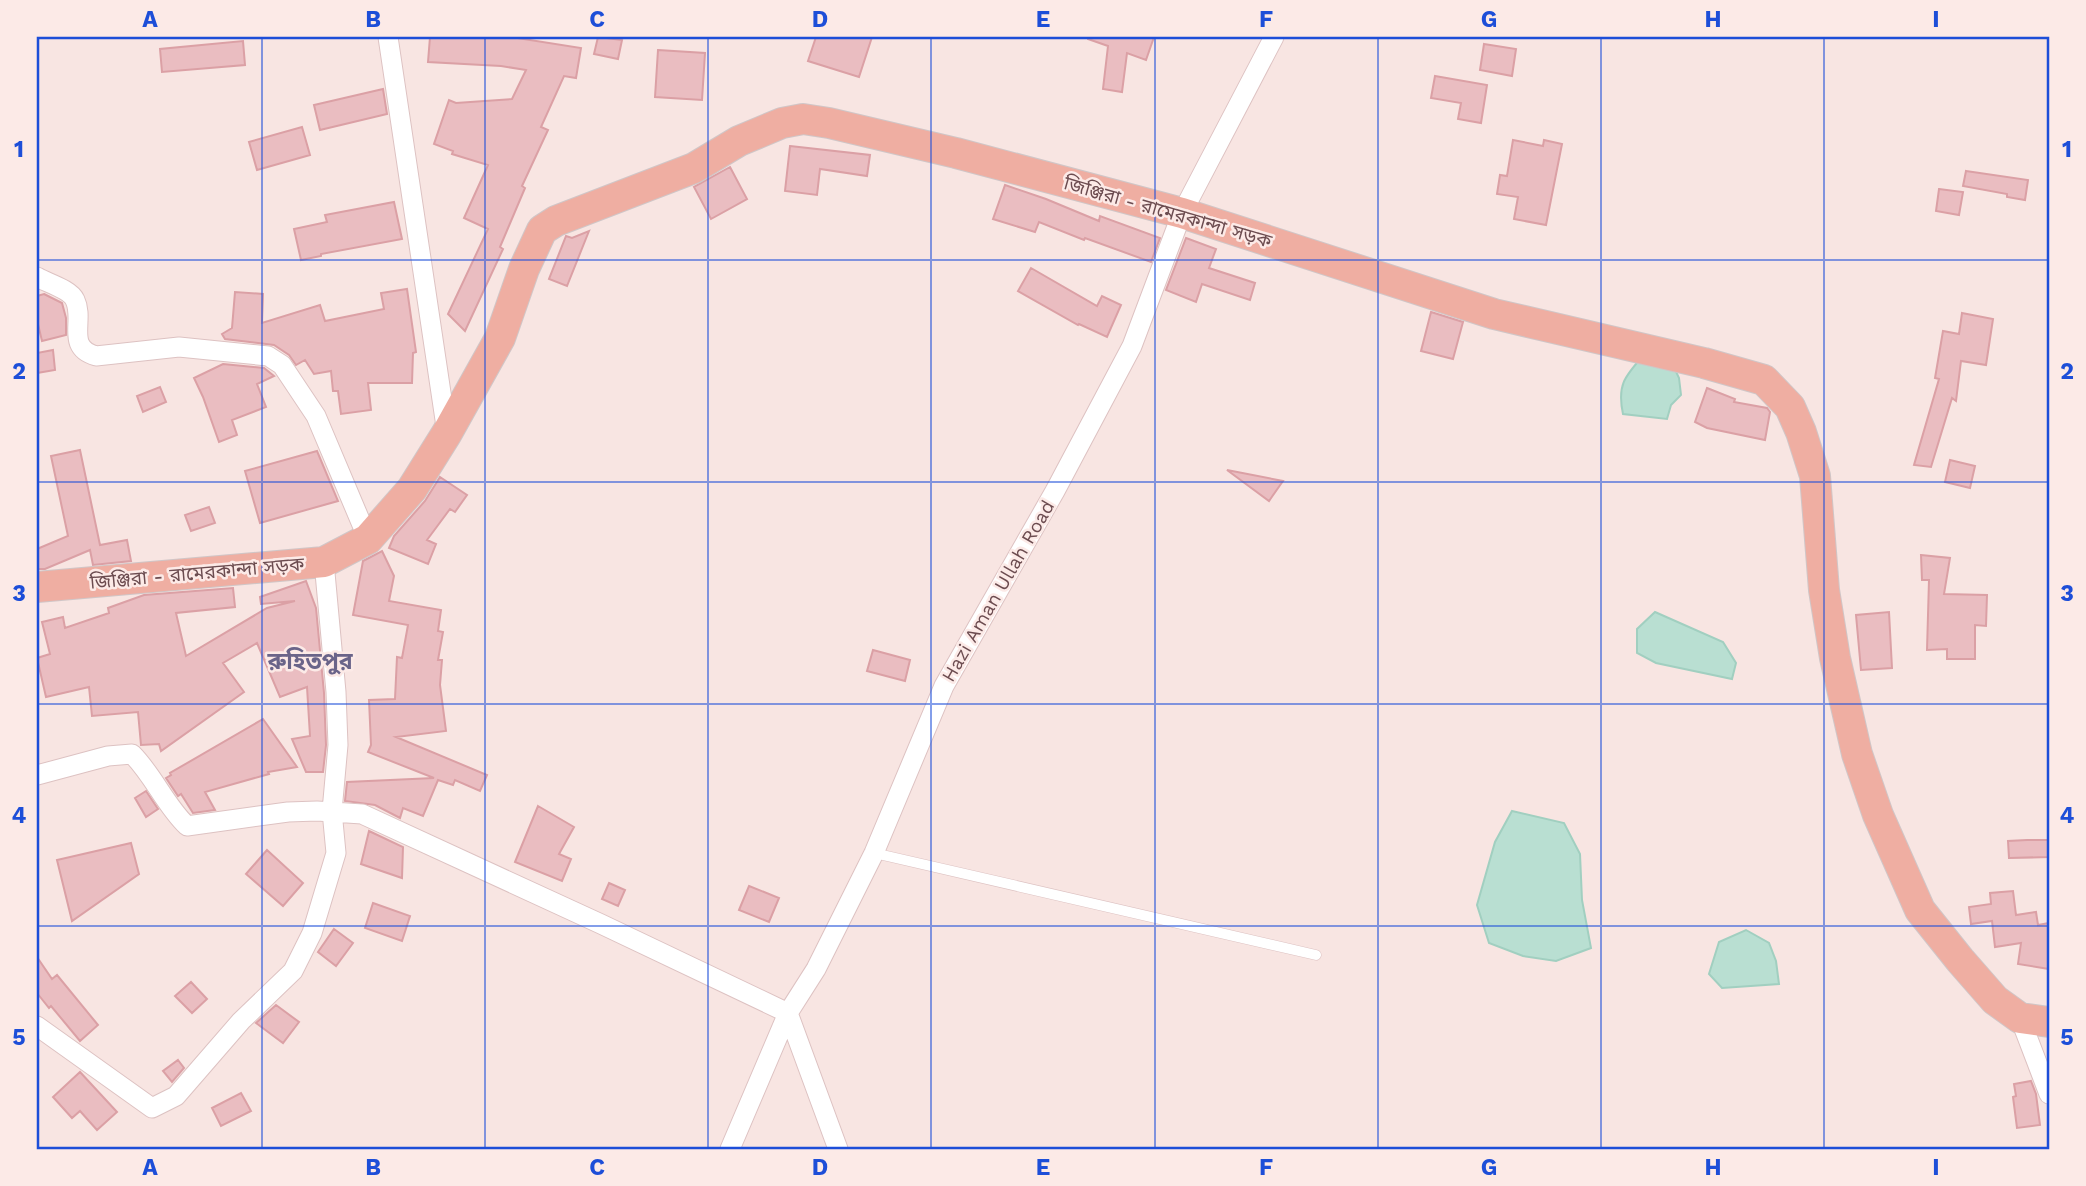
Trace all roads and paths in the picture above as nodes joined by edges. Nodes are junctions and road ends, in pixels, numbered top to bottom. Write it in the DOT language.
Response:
graph roads {
  1 [pos="406,37"];
  2 [pos="1274,37"];
  3 [pos="391,46"];
  4 [pos="1182,213"];
  5 [pos="37,277"];
  6 [pos="447,433"];
  7 [pos="368,539"];
  8 [pos="324,562"];
  9 [pos="37,587"];
  10 [pos="37,775"];
  11 [pos="332,811"];
  12 [pos="874,853"];
  13 [pos="1316,955"];
  14 [pos="788,1013"];
  15 [pos="2035,1020"];
  16 [pos="37,1026"];
  17 [pos="2049,1094"];
  18 [pos="730,1149"];
  19 [pos="838,1149"];
  1 -- 3 [label="street"];
  2 -- 4 [label="street, Hazi Aman Ullah Road"];
  3 -- 6 [label="street"];
  4 -- 6 [label="main road, জিঞ্জিরা - রামেরকান্দা সড়ক"];
  4 -- 12 [label="street, Hazi Aman Ullah Road"];
  4 -- 15 [label="main road, জিঞ্জিরা - রামেরকান্দা সড়ক"];
  5 -- 7 [label="street"];
  6 -- 7 [label="main road, জিঞ্জিরা - রামেরকান্দা সড়ক"];
  7 -- 8 [label="main road, জিঞ্জিরা - রামেরকান্দা সড়ক"];
  8 -- 9 [label="main road, জিঞ্জিরা - রামেরকান্দা সড়ক"];
  8 -- 11 [label="street"];
  10 -- 11 [label="street"];
  11 -- 14 [label="street"];
  11 -- 16 [label="street"];
  12 -- 13 [label="lane"];
  12 -- 14 [label="street, Hazi Aman Ullah Road"];
  14 -- 18 [label="street, Hazi Aman Ullah Road"];
  14 -- 19 [label="street"];
  15 -- 17 [label="street"];
}
